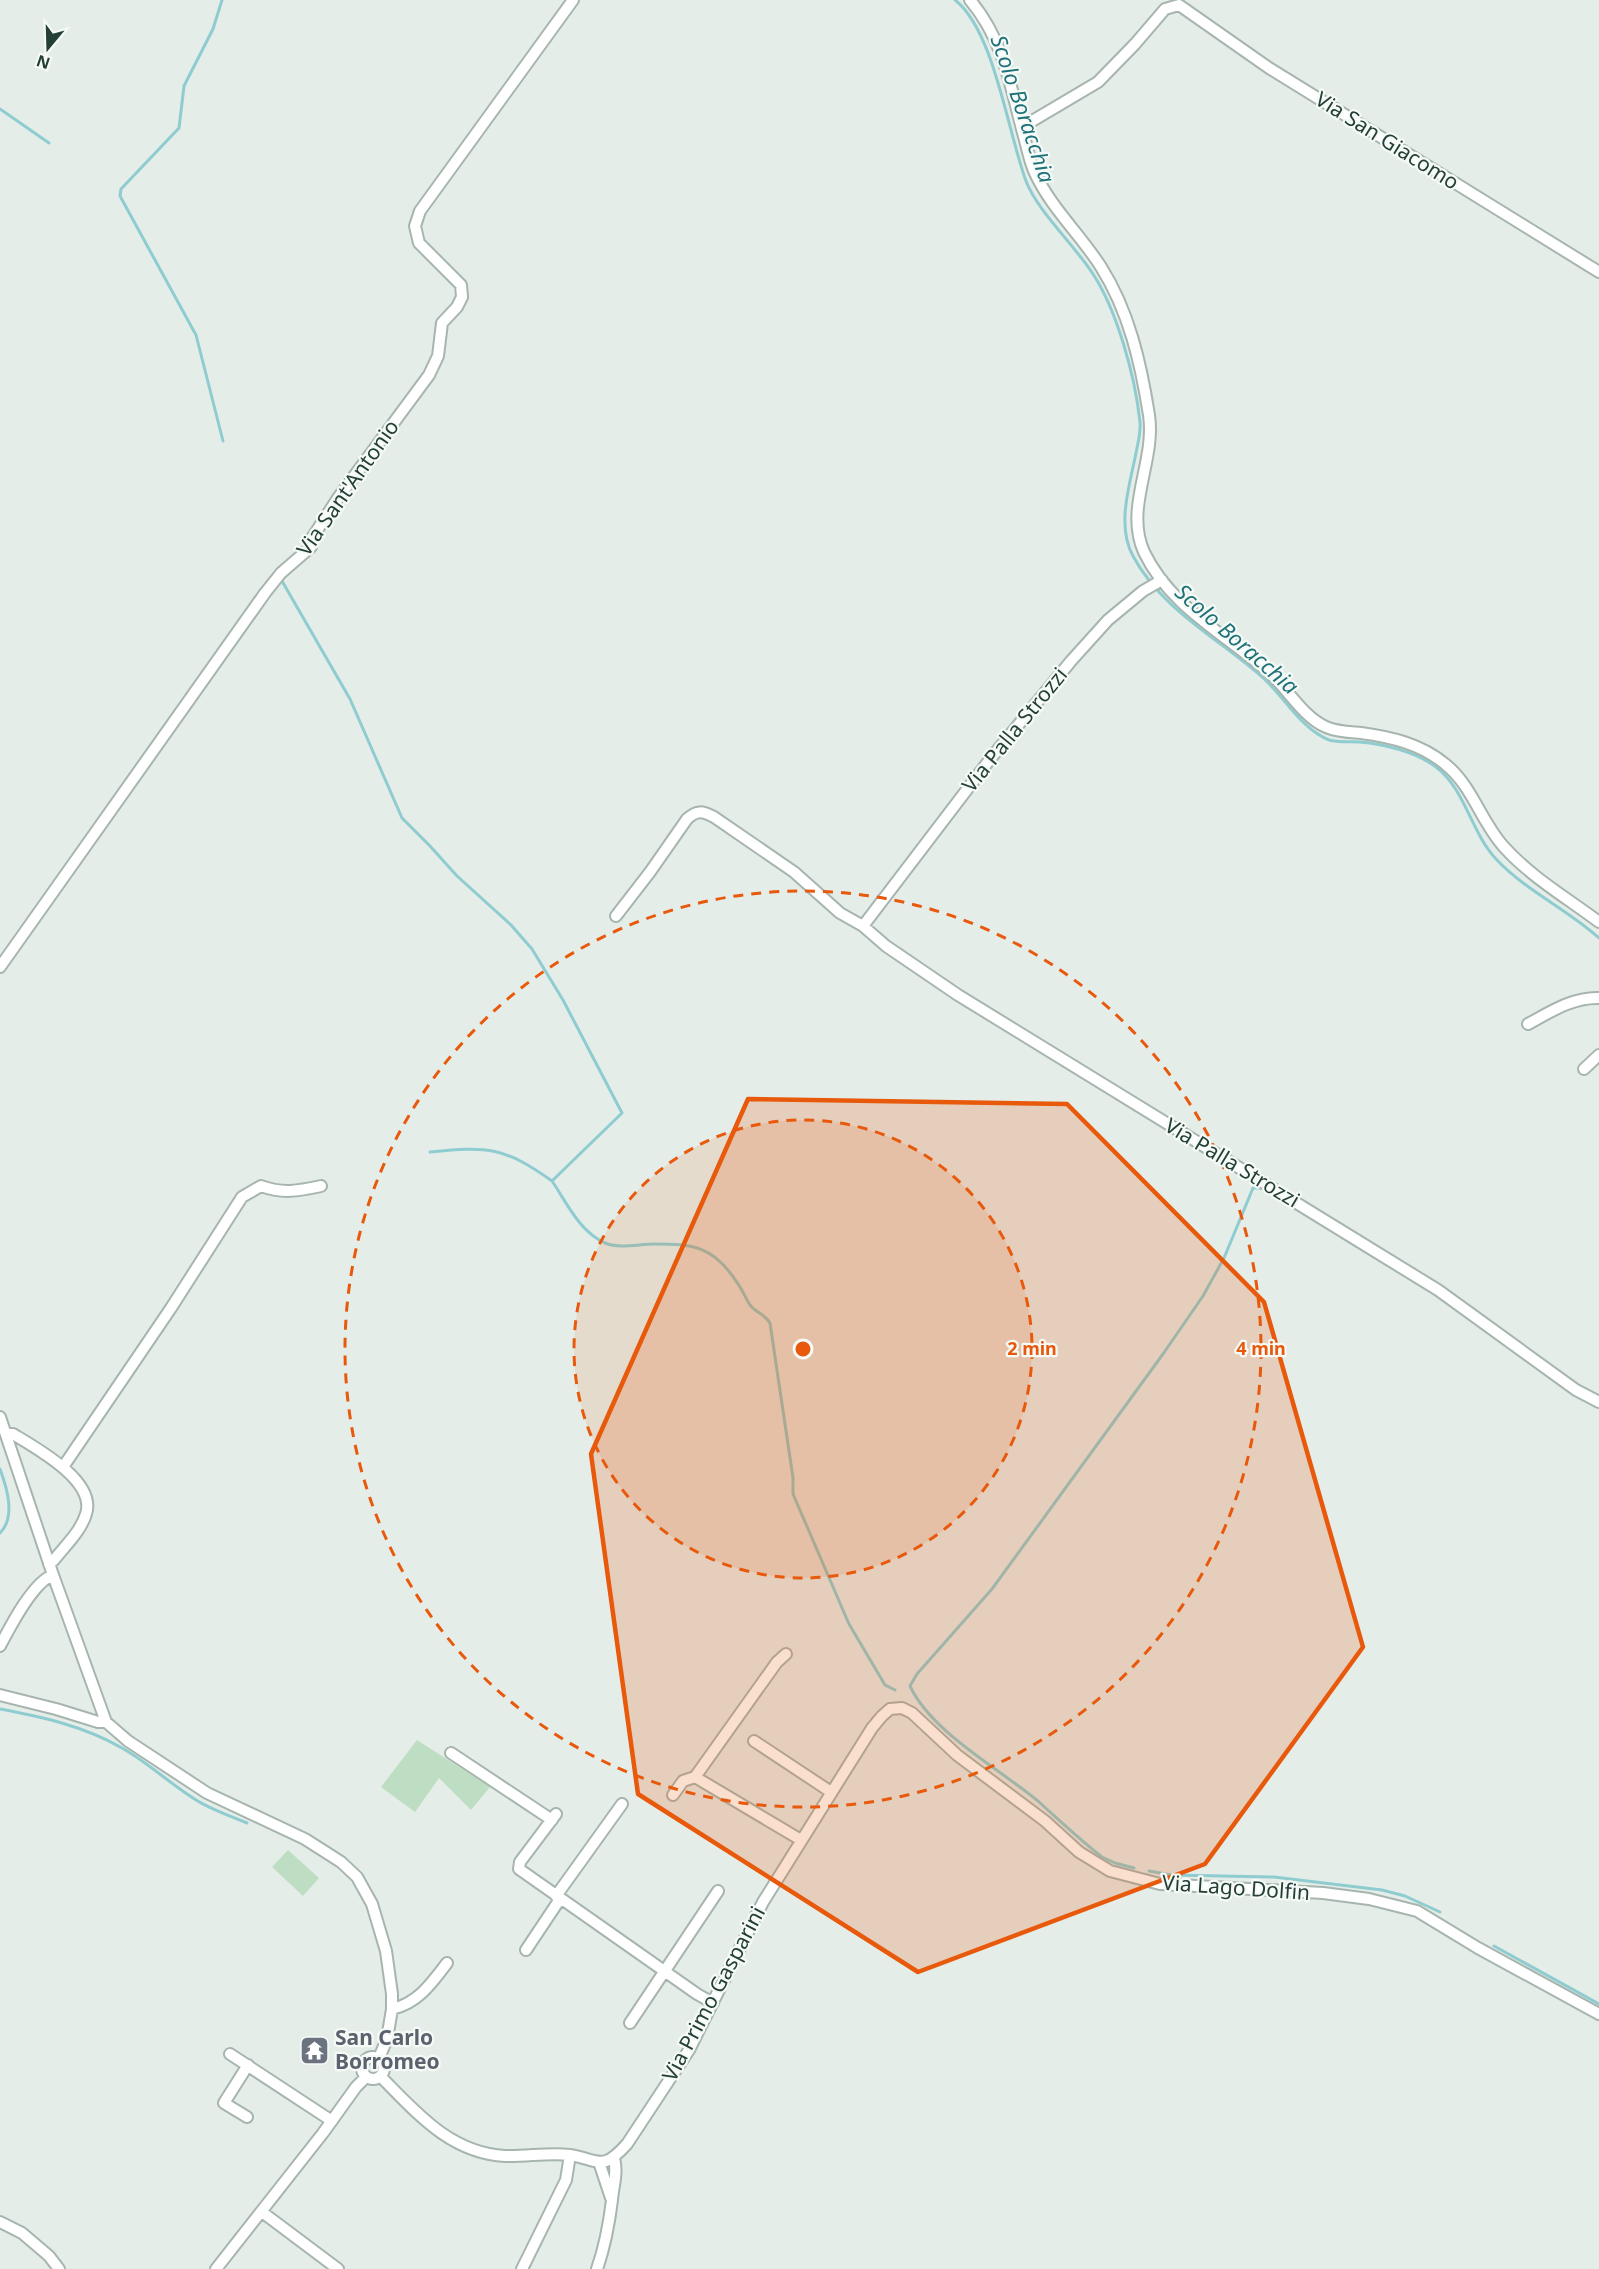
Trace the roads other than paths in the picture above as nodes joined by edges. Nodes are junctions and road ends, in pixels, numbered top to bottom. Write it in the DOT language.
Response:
graph roads {
  1 [pos="573,0"];
  2 [pos="970,0"];
  3 [pos="1181,3"];
  4 [pos="1022,127"];
  5 [pos="1599,273"];
  6 [pos="1159,583"];
  7 [pos="616,916"];
  8 [pos="1599,922"];
  9 [pos="863,926"];
  10 [pos="0,967"];
  11 [pos="1599,998"];
  12 [pos="1528,1024"];
  13 [pos="1599,1055"];
  14 [pos="1584,1069"];
  15 [pos="321,1186"];
  16 [pos="1599,1402"];
  17 [pos="0,1417"];
  18 [pos="6,1434"];
  19 [pos="63,1467"];
  20 [pos="49,1564"];
  21 [pos="53,1575"];
  22 [pos="0,1646"];
  23 [pos="786,1654"];
  24 [pos="0,1695"];
  25 [pos="902,1708"];
  26 [pos="106,1722"];
  27 [pos="754,1741"];
  28 [pos="451,1754"];
  29 [pos="695,1777"];
  30 [pos="831,1792"];
  31 [pos="674,1795"];
  32 [pos="622,1804"];
  33 [pos="801,1840"];
  34 [pos="718,1891"];
  35 [pos="558,1898"];
  36 [pos="526,1950"];
  37 [pos="447,1963"];
  38 [pos="664,1971"];
  39 [pos="712,2003"];
  40 [pos="392,2009"];
  41 [pos="1599,2014"];
  42 [pos="630,2023"];
  43 [pos="230,2054"];
  44 [pos="379,2058"];
  45 [pos="248,2066"];
  46 [pos="366,2077"];
  47 [pos="381,2077"];
  48 [pos="247,2117"];
  49 [pos="332,2121"];
  50 [pos="570,2155"];
  51 [pos="615,2158"];
  52 [pos="599,2162"];
  53 [pos="612,2199"];
  54 [pos="262,2212"];
  55 [pos="0,2222"];
  56 [pos="54,2267"];
  57 [pos="216,2269"];
  58 [pos="338,2269"];
  59 [pos="522,2269"];
  60 [pos="597,2269"];
  1 -- 10 [label="street, Via Sant'Antonio"];
  2 -- 4 [label="street"];
  3 -- 4 [label="street, Via San Giacomo"];
  3 -- 5 [label="street, Via San Giacomo"];
  4 -- 6 [label="street"];
  6 -- 8 [label="street"];
  6 -- 9 [label="street, Via Palla Strozzi"];
  7 -- 9 [label="street, Via Palla Strozzi"];
  9 -- 16 [label="street, Via Palla Strozzi"];
  11 -- 12 [label="street"];
  13 -- 14 [label="street"];
  15 -- 19 [label="street"];
  17 -- 18 [label="street"];
  18 -- 19 [label="street"];
  18 -- 20 [label="street"];
  19 -- 20 [label="street"];
  20 -- 21 [label="street"];
  21 -- 22 [label="street"];
  21 -- 26 [label="street"];
  23 -- 29 [label="street"];
  24 -- 26 [label="street"];
  25 -- 30 [label="street, Via Primo Gasparini"];
  25 -- 41 [label="street, Via Lago Dolfin"];
  26 -- 40 [label="street"];
  27 -- 30 [label="street"];
  28 -- 35 [label="street"];
  29 -- 31 [label="street"];
  29 -- 33 [label="street"];
  30 -- 33 [label="street, Via Primo Gasparini"];
  32 -- 35 [label="street"];
  33 -- 39 [label="street, Via Primo Gasparini"];
  34 -- 38 [label="street"];
  35 -- 36 [label="street"];
  35 -- 38 [label="street"];
  37 -- 40 [label="street"];
  38 -- 39 [label="street"];
  38 -- 42 [label="street"];
  39 -- 51 [label="street, Via Primo Gasparini"];
  40 -- 44 [label="street"];
  43 -- 45 [label="street"];
  44 -- 46 [label="street"];
  44 -- 47 [label="street"];
  45 -- 48 [label="street"];
  45 -- 49 [label="street"];
  46 -- 47 [label="street"];
  46 -- 49 [label="street"];
  47 -- 50 [label="street"];
  49 -- 54 [label="street"];
  50 -- 52 [label="street"];
  50 -- 59 [label="street"];
  51 -- 52 [label="street"];
  51 -- 53 [label="street"];
  52 -- 53 [label="street"];
  53 -- 60 [label="street"];
  54 -- 57 [label="street"];
  54 -- 58 [label="street"];
  55 -- 56 [label="street"];
}
